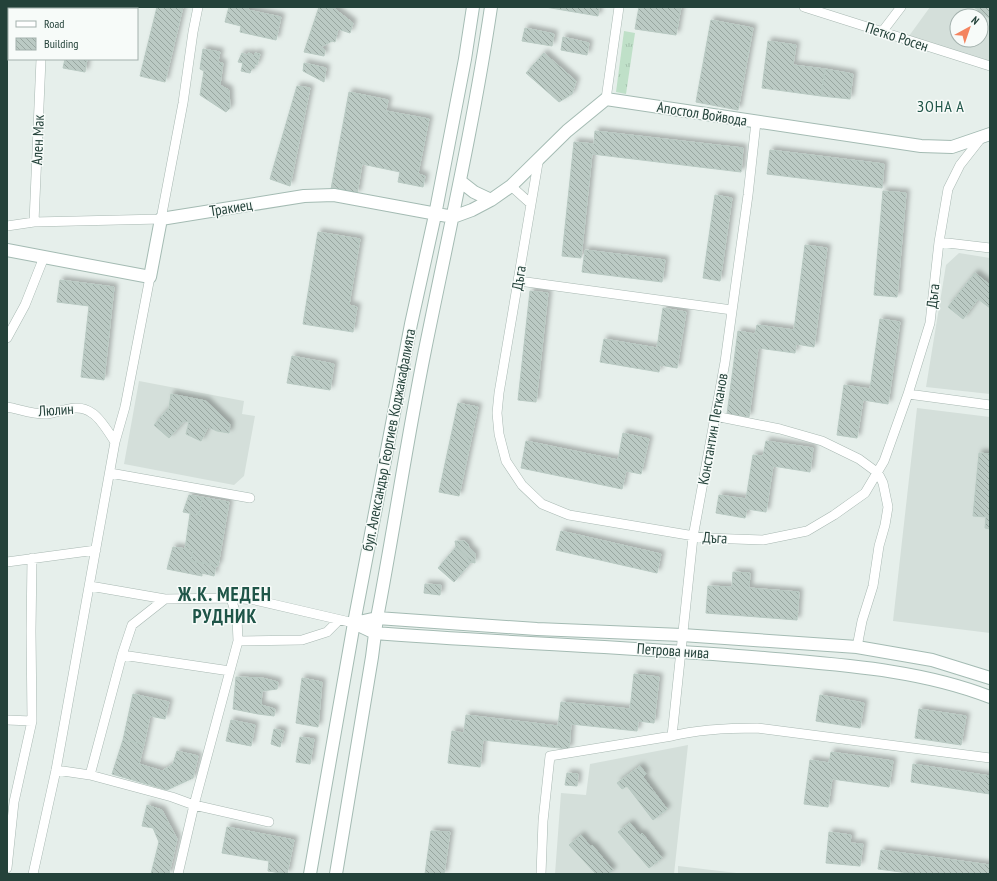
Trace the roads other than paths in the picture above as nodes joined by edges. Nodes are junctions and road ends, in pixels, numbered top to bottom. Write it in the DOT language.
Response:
graph roads {
  1 [pos="198,7"];
  2 [pos="473,7"];
  3 [pos="491,7"];
  4 [pos="619,7"];
  5 [pos="804,7"];
  6 [pos="901,7"];
  7 [pos="882,32"];
  8 [pos="41,60"];
  9 [pos="990,66"];
  10 [pos="606,100"];
  11 [pos="756,122"];
  12 [pos="986,136"];
  13 [pos="539,157"];
  14 [pos="521,176"];
  15 [pos="460,181"];
  16 [pos="511,186"];
  17 [pos="534,190"];
  18 [pos="491,200"];
  19 [pos="531,204"];
  20 [pos="436,215"];
  21 [pos="453,217"];
  22 [pos="161,219"];
  23 [pos="34,222"];
  24 [pos="7,226"];
  25 [pos="939,242"];
  26 [pos="990,248"];
  27 [pos="7,250"];
  28 [pos="44,257"];
  29 [pos="150,278"];
  30 [pos="519,281"];
  31 [pos="732,310"];
  32 [pos="7,338"];
  33 [pos="908,394"];
  34 [pos="990,405"];
  35 [pos="7,407"];
  36 [pos="715,416"];
  37 [pos="116,442"];
  38 [pos="110,473"];
  39 [pos="878,473"];
  40 [pos="250,498"];
  41 [pos="693,536"];
  42 [pos="96,550"];
  43 [pos="32,558"];
  44 [pos="7,562"];
  45 [pos="90,586"];
  46 [pos="231,598"];
  47 [pos="165,599"];
  48 [pos="377,618"];
  49 [pos="339,620"];
  50 [pos="354,624"];
  51 [pos="375,633"];
  52 [pos="682,635"];
  53 [pos="238,641"];
  54 [pos="857,647"];
  55 [pos="680,651"];
  56 [pos="122,655"];
  57 [pos="230,671"];
  58 [pos="990,678"];
  59 [pos="990,697"];
  60 [pos="7,720"];
  61 [pos="32,721"];
  62 [pos="672,736"];
  63 [pos="990,758"];
  64 [pos="56,770"];
  65 [pos="90,775"];
  66 [pos="194,805"];
  67 [pos="269,822"];
  68 [pos="8,840"];
  69 [pos="7,868"];
  70 [pos="33,874"];
  71 [pos="178,874"];
  72 [pos="310,874"];
  73 [pos="336,874"];
  74 [pos="540,874"];
  1 -- 22 [label="street"];
  2 -- 20 [label="street, бул. Александър Георгиев Коджакафалията"];
  3 -- 15 [label="street, бул. Александър Георгиев Коджакафалията"];
  4 -- 10 [label="street"];
  5 -- 7 [label="street, Петко Росен"];
  6 -- 7 [label="street"];
  7 -- 9 [label="street, Петко Росен"];
  8 -- 23 [label="street, Ален Мак"];
  10 -- 11 [label="street, Апостол Войвода"];
  10 -- 13 [label="street"];
  11 -- 12 [label="street, Апостол Войвода"];
  11 -- 31 [label="street, Константин Петканов"];
  12 -- 25 [label="street, Дъга"];
  13 -- 14 [label="street"];
  13 -- 17 [label="street, Дъга"];
  14 -- 16 [label="street"];
  14 -- 17 [label="street"];
  15 -- 18 [label="street"];
  15 -- 21 [label="street, бул. Александър Георгиев Коджакафалията"];
  16 -- 18 [label="street"];
  16 -- 19 [label="street"];
  17 -- 19 [label="street, Дъга"];
  18 -- 21 [label="street"];
  19 -- 30 [label="street, Дъга"];
  20 -- 21 [label="street, Тракиец"];
  20 -- 22 [label="street, Тракиец"];
  20 -- 50 [label="street, бул. Александър Георгиев Коджакафалията"];
  21 -- 48 [label="street, бул. Александър Георгиев Коджакафалията"];
  22 -- 23 [label="street, Тракиец"];
  22 -- 29 [label="street"];
  23 -- 24 [label="street, Тракиец"];
  25 -- 26 [label="street"];
  25 -- 33 [label="street, Дъга"];
  27 -- 28 [label="street"];
  28 -- 29 [label="street"];
  28 -- 32 [label="street"];
  29 -- 37 [label="street"];
  30 -- 31 [label="street"];
  30 -- 41 [label="street, Дъга"];
  31 -- 36 [label="street, Константин Петканов"];
  33 -- 34 [label="street"];
  33 -- 39 [label="street, Дъга"];
  35 -- 37 [label="street, Люлин"];
  36 -- 39 [label="street"];
  36 -- 41 [label="street, Константин Петканов"];
  37 -- 38 [label="street"];
  38 -- 40 [label="street"];
  38 -- 42 [label="street"];
  39 -- 41 [label="street, Дъга"];
  39 -- 54 [label="street"];
  41 -- 52 [label="street, Константин Петканов"];
  42 -- 43 [label="street"];
  42 -- 45 [label="street"];
  43 -- 44 [label="street"];
  43 -- 61 [label="street"];
  45 -- 47 [label="street, Петрова нива"];
  45 -- 64 [label="street"];
  46 -- 47 [label="street, Петрова нива"];
  46 -- 49 [label="street, Петрова нива"];
  46 -- 53 [label="street"];
  47 -- 56 [label="street"];
  48 -- 50 [label="street, Петрова нива"];
  48 -- 51 [label="street, бул. Александър Георгиев Коджакафалията"];
  48 -- 52 [label="street, Петрова нива"];
  49 -- 50 [label="street, Петрова нива"];
  49 -- 53 [label="street"];
  50 -- 51 [label="street, Петрова нива"];
  50 -- 72 [label="street, бул. Александър Георгиев Коджакафалията"];
  51 -- 55 [label="street, Петрова нива"];
  51 -- 73 [label="street, бул. Александър Георгиев Коджакафалията"];
  52 -- 54 [label="street, Петрова нива"];
  52 -- 55 [label="street, Константин Петканов"];
  53 -- 57 [label="street"];
  54 -- 58 [label="street, Петрова нива"];
  55 -- 59 [label="street, Петрова нива"];
  55 -- 62 [label="street, Константин Петканов"];
  56 -- 57 [label="street"];
  56 -- 65 [label="street"];
  57 -- 66 [label="street"];
  60 -- 61 [label="street"];
  61 -- 68 [label="street"];
  62 -- 63 [label="street"];
  62 -- 74 [label="street"];
  64 -- 65 [label="street"];
  64 -- 70 [label="street"];
  65 -- 66 [label="street"];
  66 -- 67 [label="street"];
  66 -- 71 [label="street"];
  68 -- 69 [label="street"];
}
